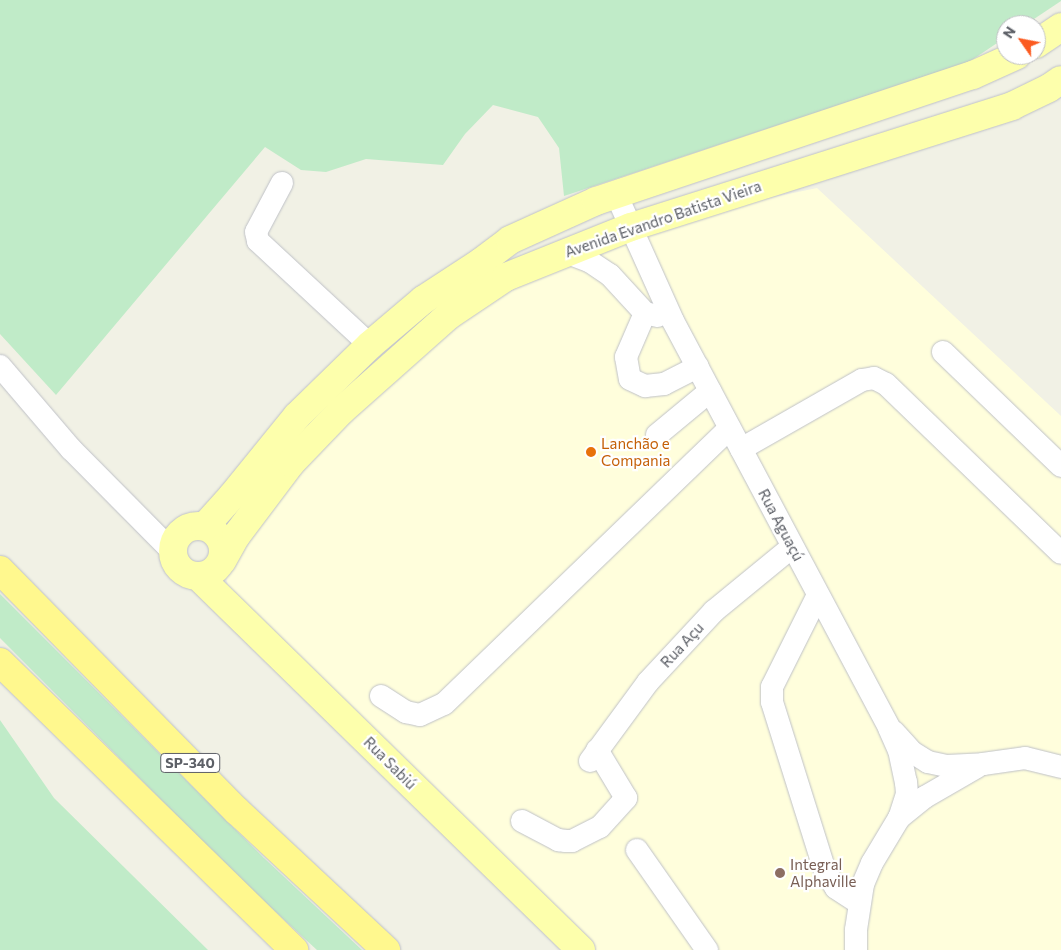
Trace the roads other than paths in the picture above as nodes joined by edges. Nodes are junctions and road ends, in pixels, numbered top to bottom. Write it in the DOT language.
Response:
graph roads {
  1 [pos="1061,27"];
  2 [pos="1046,37"];
  3 [pos="996,65"];
  4 [pos="1061,80"];
  5 [pos="282,183"];
  6 [pos="616,194"];
  7 [pos="631,227"];
  8 [pos="565,252"];
  9 [pos="645,314"];
  10 [pos="673,321"];
  11 [pos="370,345"];
  12 [pos="944,352"];
  13 [pos="0,366"];
  14 [pos="698,367"];
  15 [pos="710,390"];
  16 [pos="730,428"];
  17 [pos="657,435"];
  18 [pos="741,449"];
  19 [pos="1061,466"];
  20 [pos="205,526"];
  21 [pos="792,547"];
  22 [pos="172,551"];
  23 [pos="1061,553"];
  24 [pos="222,561"];
  25 [pos="0,570"];
  26 [pos="200,577"];
  27 [pos="818,595"];
  28 [pos="0,662"];
  29 [pos="381,696"];
  30 [pos="889,728"];
  31 [pos="983,764"];
  32 [pos="1061,767"];
  33 [pos="899,818"];
  34 [pos="522,821"];
  35 [pos="637,850"];
  36 [pos="859,903"];
  37 [pos="294,950"];
  38 [pos="386,950"];
  39 [pos="581,950"];
  40 [pos="707,950"];
  41 [pos="856,950"];
  1 -- 2 [label="main road"];
  3 -- 6 [label="main road"];
  4 -- 7 [label="main road, Avenida Evandro Batista Vieira"];
  5 -- 11 [label="street"];
  6 -- 7 [label="street, Rua Aguaçú"];
  6 -- 11 [label="main road"];
  7 -- 8 [label="main road, Avenida Evandro Batista Vieira"];
  7 -- 10 [label="street, Rua Aguaçú"];
  8 -- 9 [label="street"];
  8 -- 24 [label="main road, Avenida Evandro Batista Vieira"];
  9 -- 10 [label="street"];
  9 -- 14 [label="street"];
  10 -- 14 [label="street, Rua Aguaçú"];
  11 -- 20 [label="main road"];
  12 -- 19 [label="street"];
  13 -- 22 [label="street"];
  14 -- 15 [label="street, Rua Aguaçú"];
  15 -- 16 [label="street, Rua Aguaçú"];
  15 -- 17 [label="street"];
  16 -- 18 [label="street, Rua Aguaçú"];
  16 -- 29 [label="street"];
  18 -- 21 [label="street, Rua Aguaçú"];
  18 -- 23 [label="street"];
  20 -- 22 [label="main road"];
  20 -- 24 [label="main road"];
  21 -- 27 [label="street, Rua Aguaçú"];
  21 -- 34 [label="street, Rua Açu"];
  22 -- 26 [label="main road"];
  24 -- 26 [label="main road"];
  25 -- 38 [label="highway, SP-340"];
  26 -- 39 [label="main road, Rua Sabiú"];
  27 -- 30 [label="street, Rua Aguaçú"];
  27 -- 36 [label="street"];
  28 -- 37 [label="highway"];
  30 -- 31 [label="street"];
  30 -- 33 [label="street"];
  31 -- 32 [label="street"];
  31 -- 33 [label="street"];
  33 -- 36 [label="street"];
  35 -- 40 [label="street"];
  36 -- 41 [label="street"];
}
